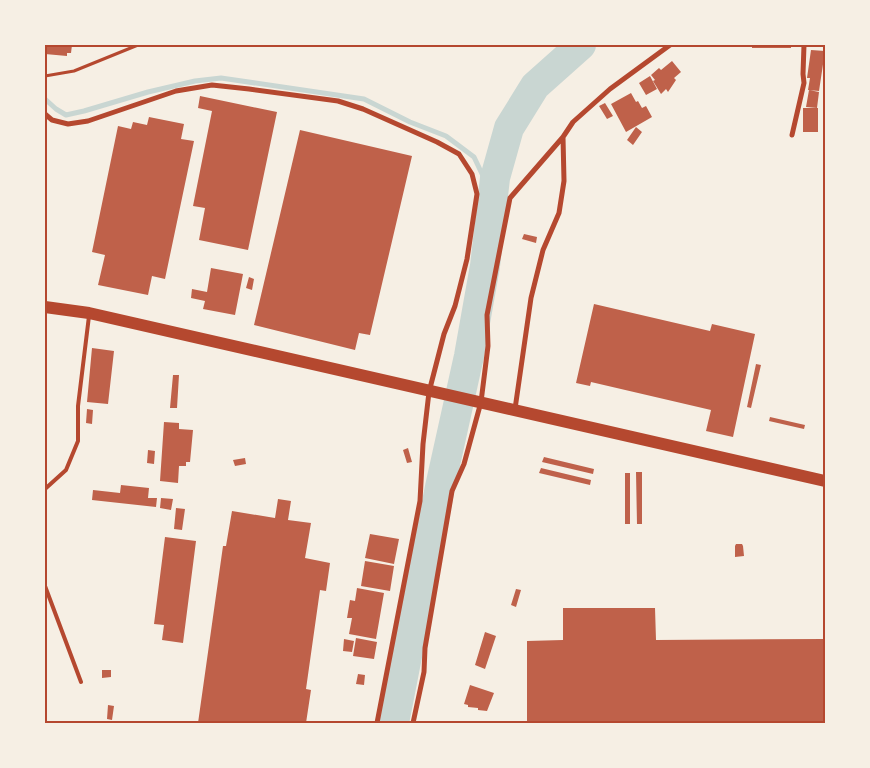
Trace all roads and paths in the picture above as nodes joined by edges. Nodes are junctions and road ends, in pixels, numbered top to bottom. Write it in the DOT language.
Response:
graph roads {
  1 [pos="138,45"];
  2 [pos="670,45"];
  3 [pos="804,45"];
  4 [pos="45,76"];
  5 [pos="45,114"];
  6 [pos="792,136"];
  7 [pos="563,137"];
  8 [pos="45,307"];
  9 [pos="89,313"];
  10 [pos="432,393"];
  11 [pos="478,401"];
  12 [pos="514,409"];
  13 [pos="825,481"];
  14 [pos="45,489"];
  15 [pos="45,586"];
  16 [pos="81,682"];
  17 [pos="377,723"];
  18 [pos="413,723"];
  1 -- 4 [label="path"];
  2 -- 7 [label="street"];
  3 -- 6 [label="street"];
  5 -- 10 [label="street"];
  7 -- 11 [label="street"];
  7 -- 12 [label="street"];
  8 -- 9 [label="highway"];
  9 -- 10 [label="highway"];
  9 -- 14 [label="lane"];
  10 -- 11 [label="highway"];
  10 -- 17 [label="street"];
  11 -- 12 [label="highway"];
  11 -- 18 [label="street"];
  12 -- 13 [label="highway"];
  15 -- 16 [label="lane"];
}
